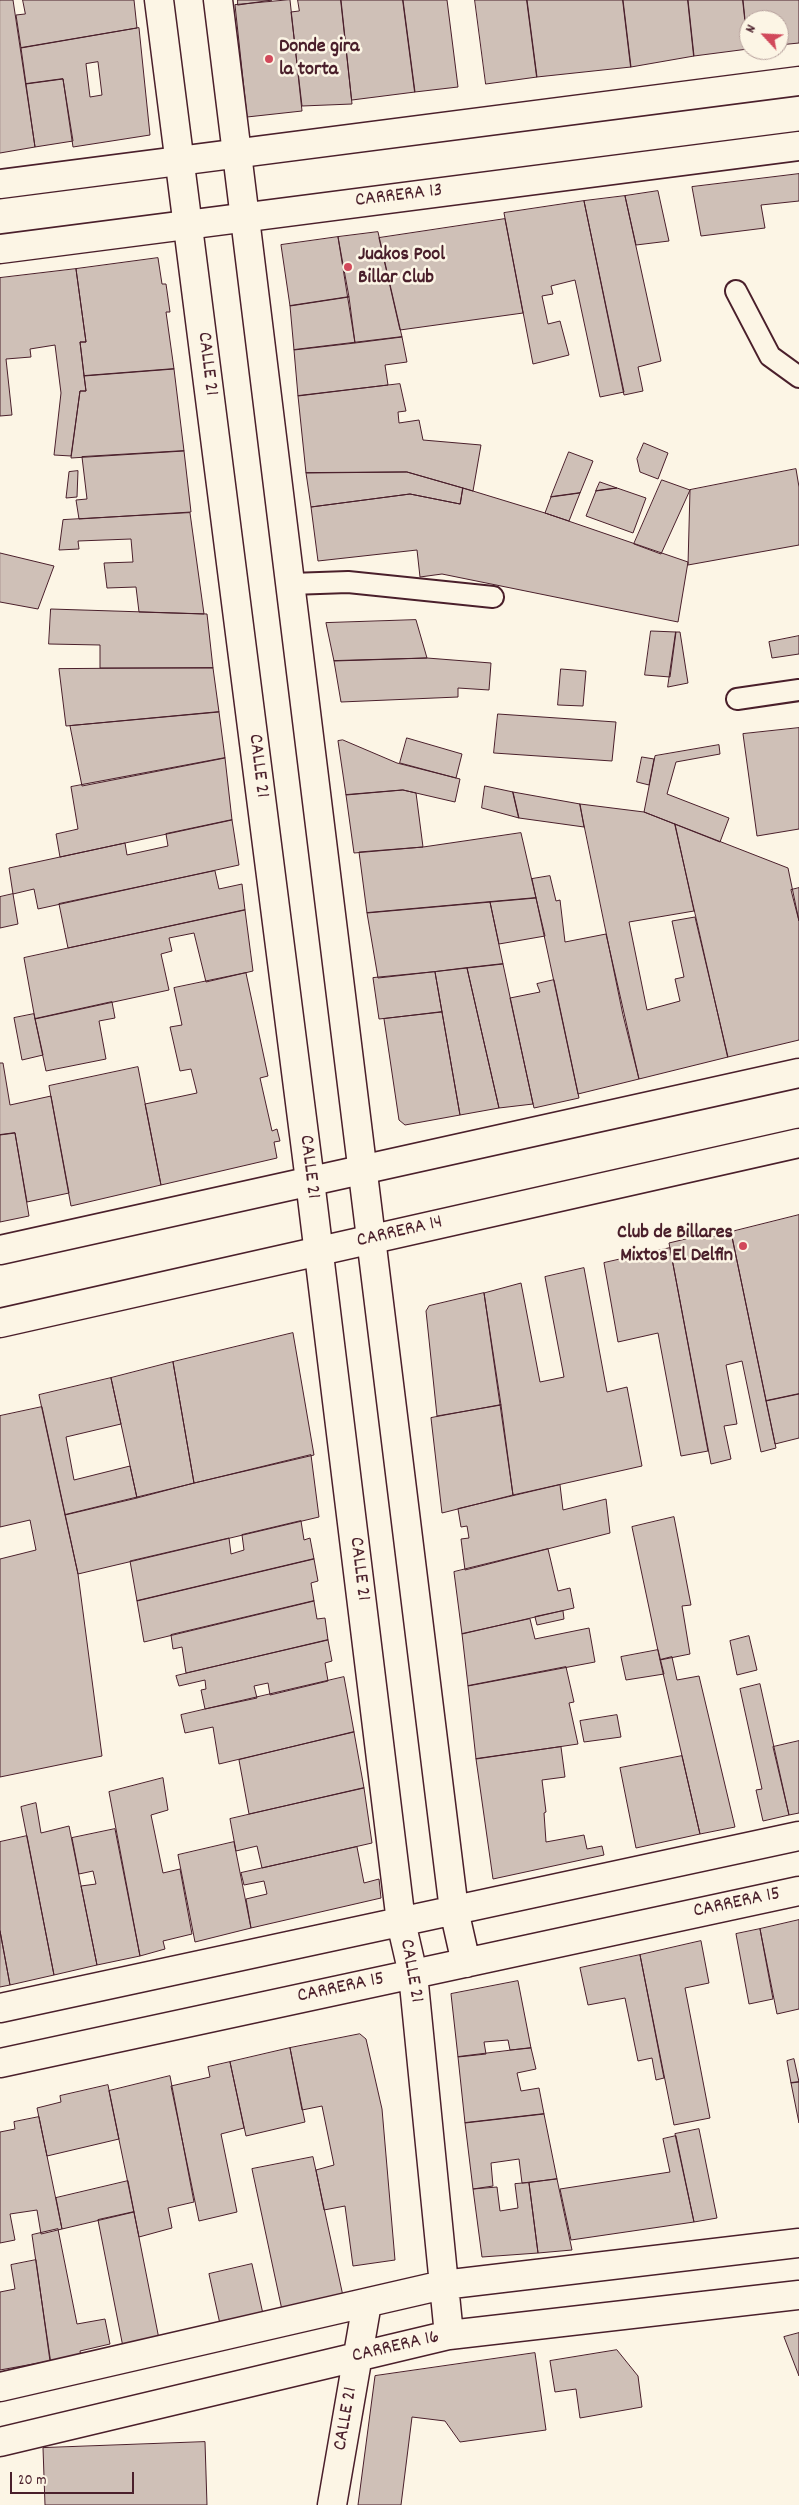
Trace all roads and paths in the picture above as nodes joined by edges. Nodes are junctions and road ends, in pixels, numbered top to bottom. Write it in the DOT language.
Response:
graph roads {
  1 [pos="159,0"];
  2 [pos="218,0"];
  3 [pos="799,81"];
  4 [pos="799,146"];
  5 [pos="237,155"];
  6 [pos="180,162"];
  7 [pos="0,184"];
  8 [pos="245,217"];
  9 [pos="188,225"];
  10 [pos="0,249"];
  11 [pos="736,291"];
  12 [pos="799,377"];
  13 [pos="291,584"];
  14 [pos="493,597"];
  15 [pos="799,690"];
  16 [pos="737,699"];
  17 [pos="799,1073"];
  18 [pos="799,1143"];
  19 [pos="364,1169"];
  20 [pos="310,1181"];
  21 [pos="372,1240"];
  22 [pos="0,1250"];
  23 [pos="318,1252"];
  24 [pos="0,1323"];
  25 [pos="799,1836"];
  26 [pos="799,1891"];
  27 [pos="454,1910"];
  28 [pos="401,1922"];
  29 [pos="466,1963"];
  30 [pos="413,1974"];
  31 [pos="0,2008"];
  32 [pos="0,2063"];
  33 [pos="799,2243"];
  34 [pos="443,2285"];
  35 [pos="799,2295"];
  36 [pos="367,2303"];
  37 [pos="449,2335"];
  38 [pos="357,2357"];
  39 [pos="0,2386"];
  40 [pos="0,2442"];
  41 [pos="332,2505"];
  1 -- 6 [label="street, CALLE 21"];
  2 -- 5 [label="street"];
  3 -- 5 [label="street"];
  4 -- 8 [label="street, CARRERA 13"];
  5 -- 6 [label="street"];
  5 -- 8 [label="street"];
  6 -- 7 [label="street"];
  6 -- 9 [label="street, CALLE 21"];
  8 -- 9 [label="street, CARRERA 13"];
  8 -- 13 [label="street"];
  9 -- 10 [label="street, CARRERA 13"];
  9 -- 20 [label="street, CALLE 21"];
  11 -- 12 [label="lane"];
  13 -- 14 [label="lane"];
  13 -- 19 [label="street"];
  15 -- 16 [label="lane"];
  17 -- 19 [label="street"];
  18 -- 21 [label="street, CARRERA 14"];
  19 -- 20 [label="street"];
  19 -- 21 [label="street"];
  20 -- 22 [label="street"];
  20 -- 23 [label="street, CALLE 21"];
  21 -- 23 [label="street, CARRERA 14"];
  21 -- 27 [label="street"];
  23 -- 24 [label="street, CARRERA 14"];
  23 -- 28 [label="street, CALLE 21"];
  25 -- 27 [label="street"];
  26 -- 29 [label="street, CARRERA 15"];
  27 -- 28 [label="street"];
  27 -- 29 [label="street"];
  28 -- 30 [label="street, CALLE 21"];
  28 -- 31 [label="street"];
  29 -- 30 [label="street, CARRERA 15"];
  30 -- 32 [label="street, CARRERA 15"];
  30 -- 34 [label="street, CALLE 21"];
  33 -- 34 [label="street"];
  34 -- 36 [label="street"];
  34 -- 37 [label="street, CALLE 21"];
  35 -- 37 [label="street, CARRERA 16"];
  36 -- 38 [label="street, CALLE 21"];
  36 -- 39 [label="street"];
  37 -- 38 [label="street, CARRERA 16"];
  38 -- 40 [label="street, CARRERA 16"];
  38 -- 41 [label="street, CALLE 21"];
}
